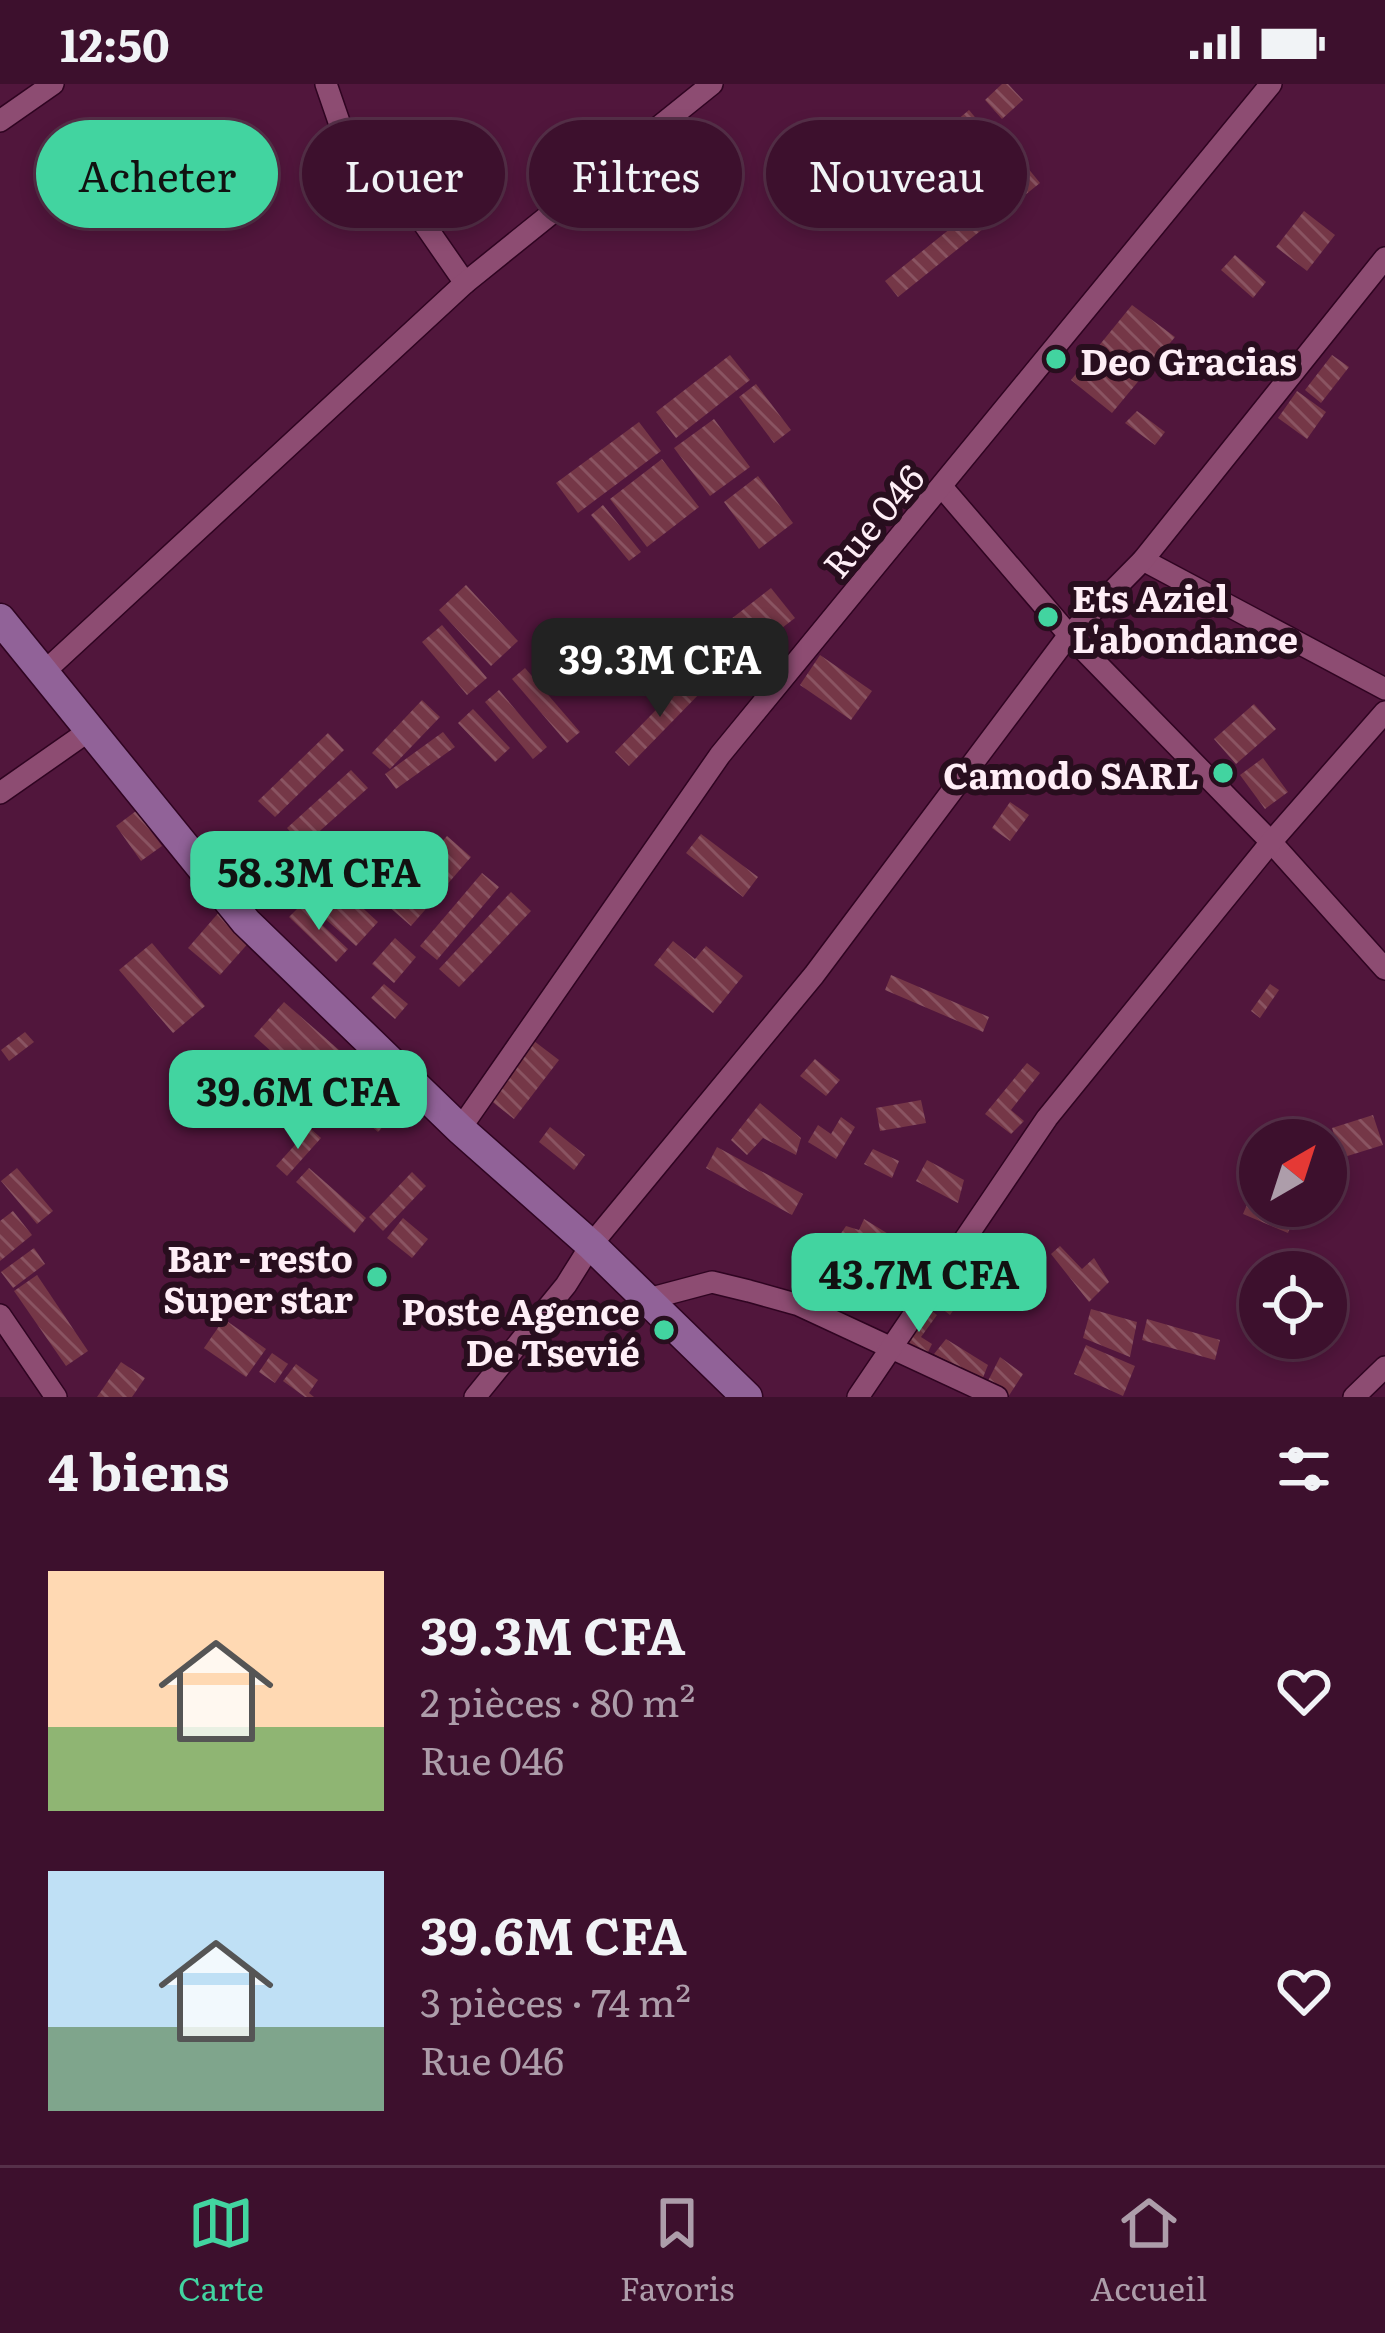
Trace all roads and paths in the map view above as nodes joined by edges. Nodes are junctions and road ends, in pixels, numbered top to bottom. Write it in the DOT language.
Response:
graph roads {
  1 [pos="53,84"];
  2 [pos="326,84"];
  3 [pos="712,84"];
  4 [pos="1271,84"];
  5 [pos="0,122"];
  6 [pos="1385,258"];
  7 [pos="465,284"];
  8 [pos="942,488"];
  9 [pos="1143,560"];
  10 [pos="0,619"];
  11 [pos="1069,635"];
  12 [pos="43,673"];
  13 [pos="1385,689"];
  14 [pos="1385,712"];
  15 [pos="89,730"];
  16 [pos="0,793"];
  17 [pos="1271,842"];
  18 [pos="1385,969"];
  19 [pos="460,1129"];
  20 [pos="591,1245"];
  21 [pos="648,1299"];
  22 [pos="2,1324"];
  23 [pos="892,1347"];
  24 [pos="1385,1367"];
  25 [pos="56,1397"];
  26 [pos="475,1397"];
  27 [pos="747,1397"];
  28 [pos="858,1397"];
  29 [pos="997,1397"];
  30 [pos="1354,1397"];
  1 -- 5 [label="street"];
  2 -- 7 [label="street"];
  3 -- 7 [label="street"];
  4 -- 8 [label="street, Rue 046 / Rue 046"];
  6 -- 9 [label="street"];
  7 -- 12 [label="street"];
  8 -- 11 [label="street"];
  8 -- 19 [label="street, Rue 046 / Rue 046"];
  9 -- 11 [label="street"];
  9 -- 13 [label="street"];
  10 -- 12 [label="street"];
  11 -- 17 [label="street"];
  11 -- 20 [label="street"];
  12 -- 15 [label="street"];
  14 -- 17 [label="street"];
  15 -- 16 [label="street"];
  15 -- 19 [label="street"];
  17 -- 18 [label="street"];
  17 -- 23 [label="street"];
  19 -- 20 [label="street"];
  20 -- 21 [label="street"];
  20 -- 26 [label="street"];
  21 -- 23 [label="street"];
  21 -- 27 [label="street"];
  22 -- 25 [label="street"];
  23 -- 28 [label="street"];
  23 -- 29 [label="street"];
  24 -- 30 [label="street"];
}
